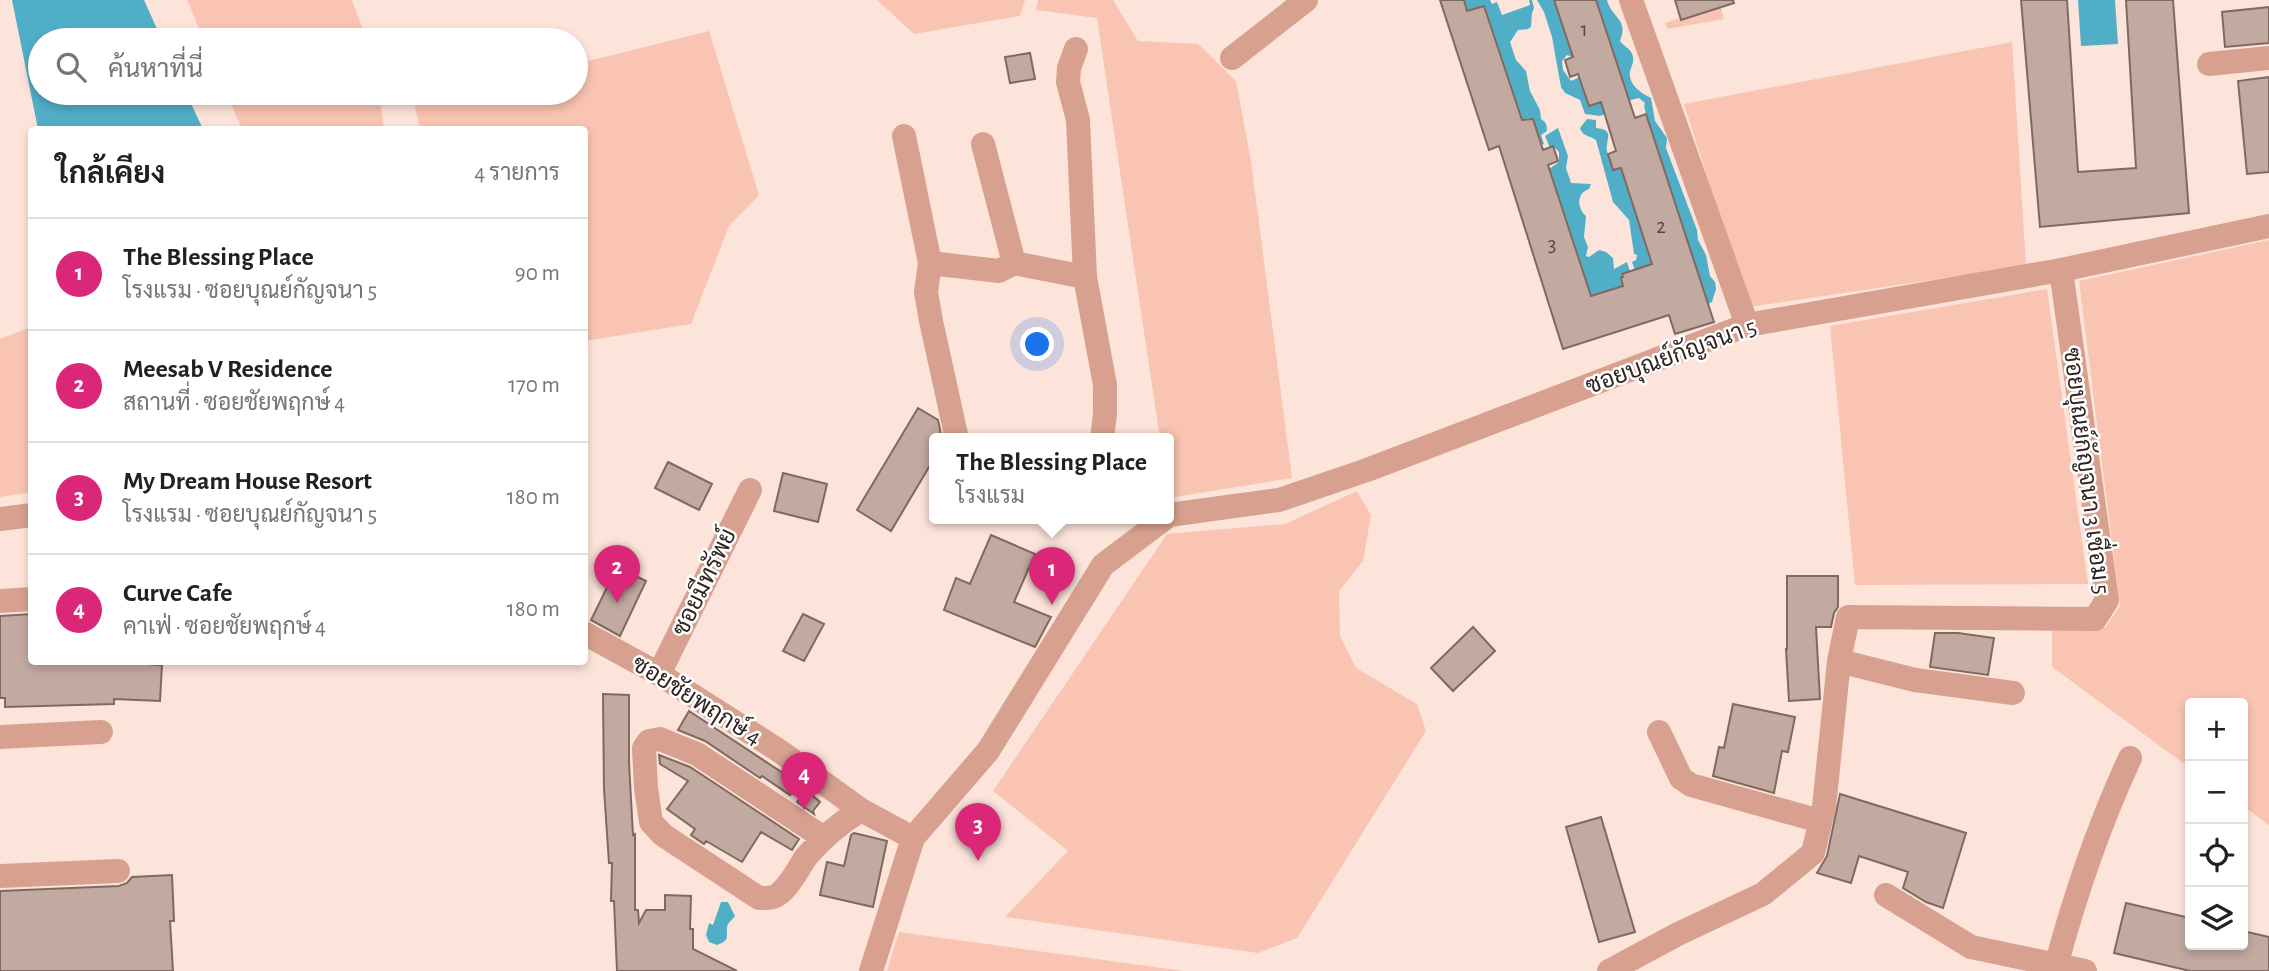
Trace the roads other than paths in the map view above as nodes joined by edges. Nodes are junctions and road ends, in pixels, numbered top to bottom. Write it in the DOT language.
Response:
graph roads {
  1 [pos="1306,0"];
  2 [pos="1631,0"];
  3 [pos="1076,50"];
  4 [pos="1232,58"];
  5 [pos="2269,58"];
  6 [pos="2210,64"];
  7 [pos="904,136"];
  8 [pos="983,144"];
  9 [pos="2269,226"];
  10 [pos="930,263"];
  11 [pos="1014,263"];
  12 [pos="2061,270"];
  13 [pos="1085,277"];
  14 [pos="1747,325"];
  15 [pos="956,433"];
  16 [pos="1103,433"];
  17 [pos="750,489"];
  18 [pos="1174,514"];
  19 [pos="28,516"];
  20 [pos="0,520"];
  21 [pos="1149,524"];
  22 [pos="28,599"];
  23 [pos="0,601"];
  24 [pos="588,635"];
  25 [pos="1839,661"];
  26 [pos="659,674"];
  27 [pos="2013,693"];
  28 [pos="102,732"];
  29 [pos="1659,732"];
  30 [pos="0,737"];
  31 [pos="2130,758"];
  32 [pos="861,810"];
  33 [pos="1820,821"];
  34 [pos="824,838"];
  35 [pos="913,838"];
  36 [pos="118,871"];
  37 [pos="0,876"];
  38 [pos="1886,895"];
  39 [pos="2056,966"];
  40 [pos="870,971"];
  41 [pos="1609,971"];
  42 [pos="2085,971"];
  1 -- 4 [label="street"];
  2 -- 14 [label="street"];
  3 -- 13 [label="street"];
  5 -- 6 [label="street"];
  7 -- 10 [label="street"];
  8 -- 11 [label="street"];
  9 -- 12 [label="street, ซอยบุณย์กัญจนา 5"];
  10 -- 11 [label="street"];
  10 -- 15 [label="street"];
  11 -- 13 [label="street"];
  12 -- 14 [label="street, ซอยบุณย์กัญจนา 5"];
  12 -- 25 [label="street, ซอยบุณย์กัญจนา 3 เชื่อม 5"];
  13 -- 16 [label="street"];
  14 -- 18 [label="street, ซอยบุณย์กัญจนา 5"];
  17 -- 26 [label="street, ซอยมีทรัพย์"];
  19 -- 20 [label="street"];
  21 -- 35 [label="street"];
  22 -- 23 [label="street"];
  24 -- 26 [label="street, ซอยชัยพฤกษ์ 4"];
  25 -- 27 [label="street"];
  25 -- 33 [label="street, ซอยบุณย์กัญจนา 3 เชื่อม 5"];
  26 -- 32 [label="street, ซอยชัยพฤกษ์ 4"];
  28 -- 30 [label="street"];
  29 -- 33 [label="street"];
  31 -- 39 [label="street"];
  32 -- 34 [label="street"];
  32 -- 35 [label="street, ซอยชัยพฤกษ์ 4"];
  33 -- 41 [label="street, ซอยบุณย์กัญจนา 3 เชื่อม 5"];
  34 -- 34 [label="street"];
  35 -- 40 [label="street"];
  36 -- 37 [label="street"];
  38 -- 39 [label="street"];
  39 -- 42 [label="street"];
}
